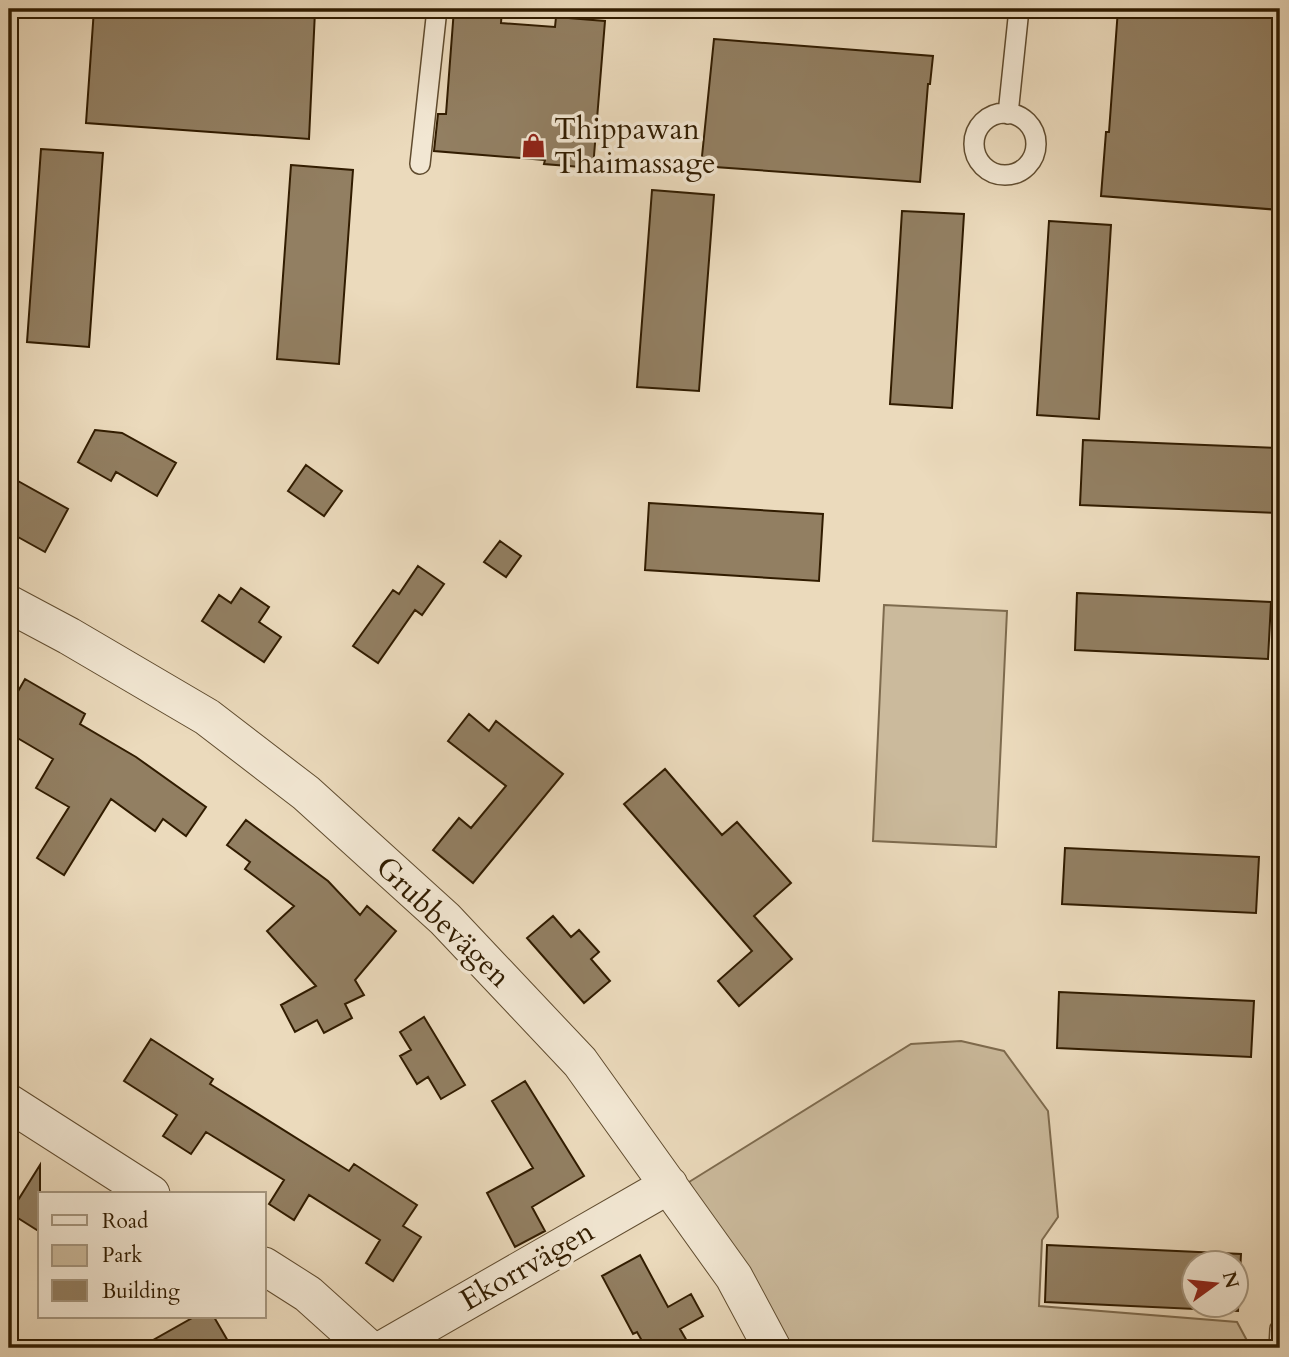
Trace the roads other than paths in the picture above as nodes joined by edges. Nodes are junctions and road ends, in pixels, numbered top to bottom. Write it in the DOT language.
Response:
graph roads {
  1 [pos="438,9"];
  2 [pos="1019,9"];
  3 [pos="1008,114"];
  4 [pos="420,164"];
  5 [pos="9,604"];
  6 [pos="11,1107"];
  7 [pos="669,1185"];
  8 [pos="148,1192"];
  9 [pos="266,1267"];
  10 [pos="1280,1329"];
  11 [pos="368,1348"];
  12 [pos="385,1348"];
  13 [pos="772,1348"];
  14 [pos="1279,1348"];
  1 -- 4 [label="lane"];
  2 -- 3 [label="lane"];
  5 -- 7 [label="street, Grubbevägen"];
  6 -- 8 [label="street"];
  7 -- 12 [label="street, Ekorrvägen"];
  7 -- 13 [label="street, Grubbevägen"];
  9 -- 11 [label="street"];
  10 -- 14 [label="lane"];
}
